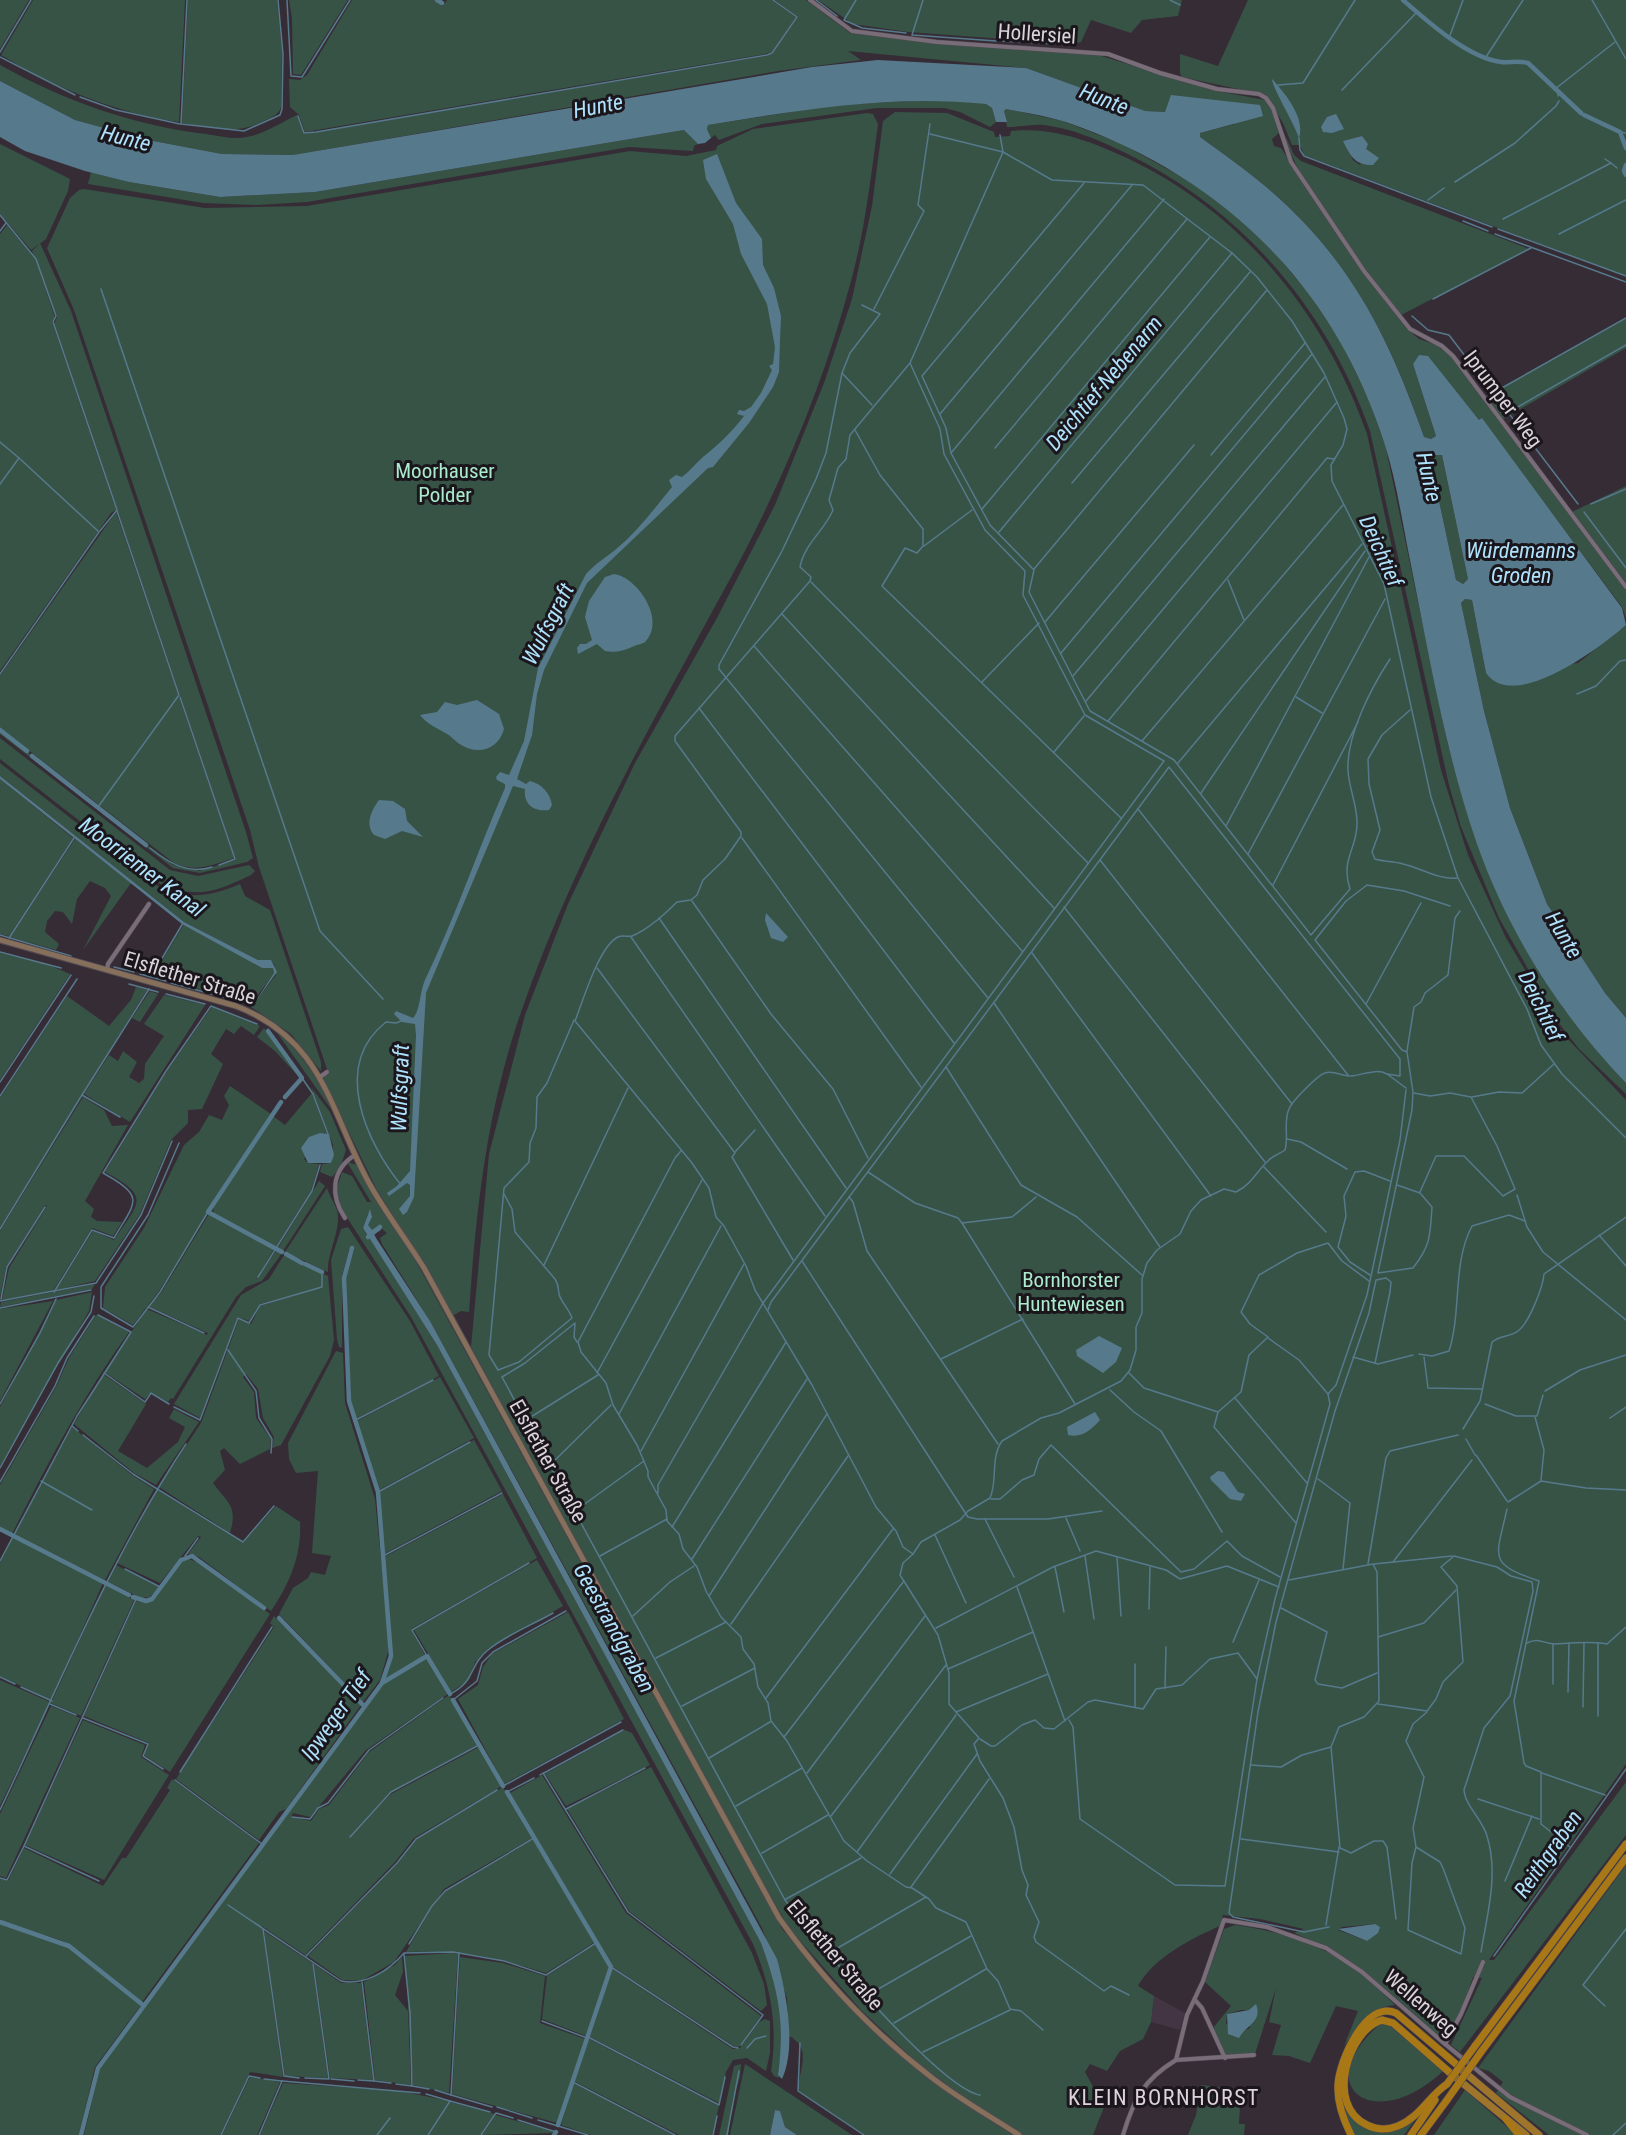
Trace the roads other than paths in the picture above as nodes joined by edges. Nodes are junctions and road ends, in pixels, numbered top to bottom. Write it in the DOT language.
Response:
graph roads {
  1 [pos="810,0"];
  2 [pos="1266,98"];
  3 [pos="1626,587"];
  4 [pos="149,904"];
  5 [pos="0,940"];
  6 [pos="107,970"];
  7 [pos="327,1072"];
  8 [pos="320,1077"];
  9 [pos="355,1154"];
  10 [pos="345,1218"];
  11 [pos="1626,1844"];
  12 [pos="1626,1858"];
  13 [pos="1483,1962"];
  14 [pos="1194,2000"];
  15 [pos="1445,2044"];
  16 [pos="1254,2055"];
  17 [pos="1225,2058"];
  18 [pos="1176,2060"];
  19 [pos="1438,2093"];
  20 [pos="1445,2102"];
  21 [pos="1506,2119"];
  22 [pos="1019,2135"];
  23 [pos="1123,2135"];
  24 [pos="1351,2135"];
  25 [pos="1411,2135"];
  26 [pos="1421,2135"];
  27 [pos="1426,2135"];
  28 [pos="1519,2135"];
  29 [pos="1526,2135"];
  30 [pos="1539,2135"];
  31 [pos="1587,2135"];
  1 -- 2 [label="street, Hollersiel"];
  2 -- 3 [label="street, Iprumper Weg"];
  4 -- 6 [label="street"];
  5 -- 6 [label="main road, Elsflether Straße"];
  6 -- 8 [label="main road, Elsflether Straße"];
  7 -- 8 [label="street"];
  8 -- 9 [label="main road, Elsflether Straße"];
  9 -- 10 [label="street"];
  9 -- 22 [label="main road, Elsflether Straße"];
  11 -- 19 [label="highway, bridge"];
  12 -- 20 [label="highway, bridge"];
  13 -- 15 [label="street"];
  14 -- 15 [label="street, Wellenweg"];
  14 -- 17 [label="street"];
  14 -- 18 [label="street"];
  15 -- 31 [label="street, Wellenweg"];
  16 -- 17 [label="street"];
  17 -- 18 [label="street"];
  18 -- 23 [label="street"];
  19 -- 21 [label="highway"];
  19 -- 25 [label="highway"];
  20 -- 26 [label="highway"];
  20 -- 27 [label="highway"];
  21 -- 28 [label="highway"];
  21 -- 29 [label="highway"];
  24 -- 30 [label="highway"];
}
